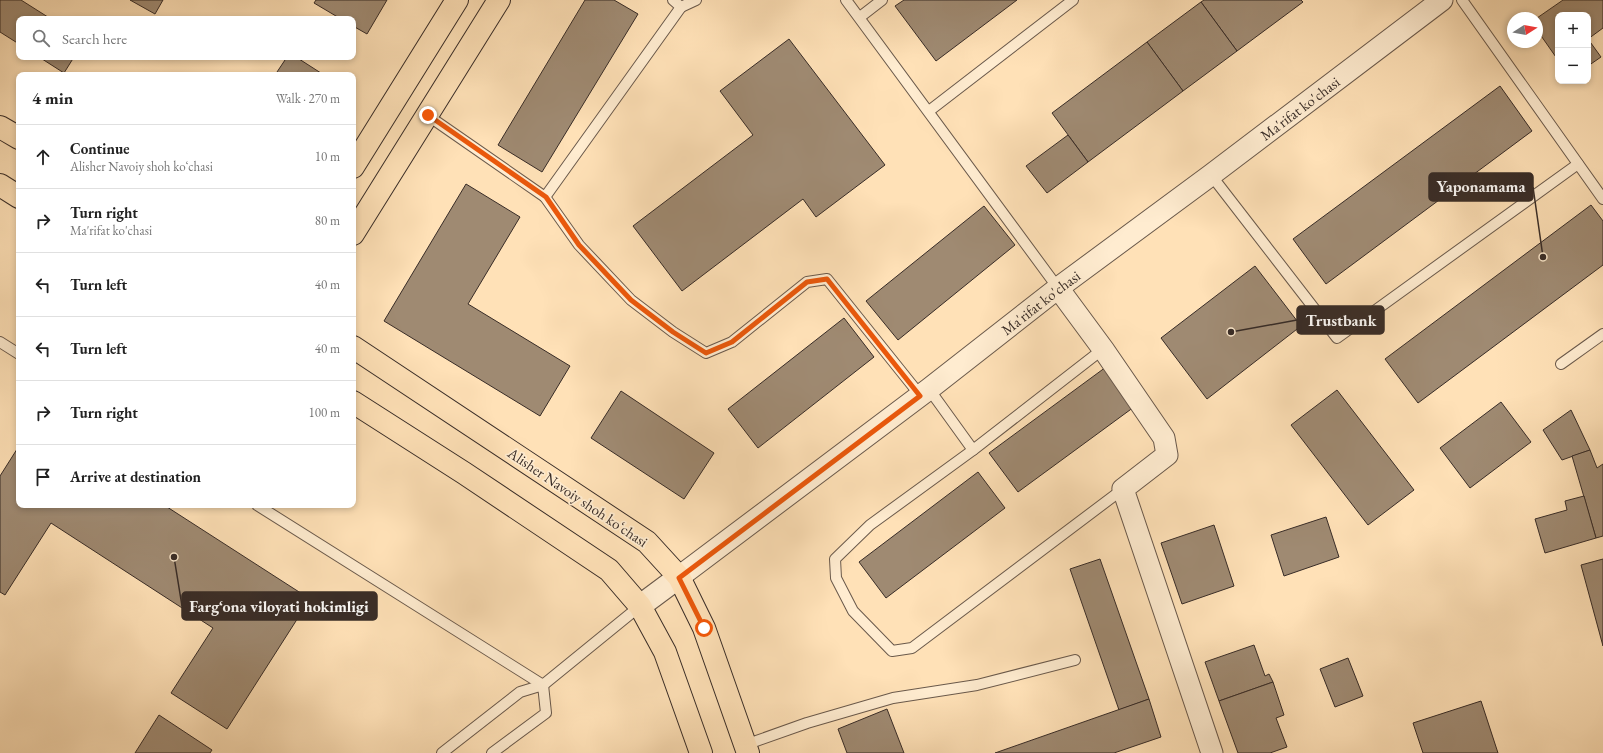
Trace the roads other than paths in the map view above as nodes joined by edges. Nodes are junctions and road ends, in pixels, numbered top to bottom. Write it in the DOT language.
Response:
graph roads {
  1 [pos="457,0"];
  2 [pos="499,0"];
  3 [pos="673,0"];
  4 [pos="696,0"];
  5 [pos="846,0"];
  6 [pos="882,0"];
  7 [pos="1074,0"];
  8 [pos="1442,0"];
  9 [pos="1462,0"];
  10 [pos="681,7"];
  11 [pos="860,17"];
  12 [pos="928,110"];
  13 [pos="428,115"];
  14 [pos="0,127"];
  15 [pos="16,136"];
  16 [pos="356,162"];
  17 [pos="1578,164"];
  18 [pos="1211,175"];
  19 [pos="0,185"];
  20 [pos="16,195"];
  21 [pos="546,197"];
  22 [pos="1603,199"];
  23 [pos="356,229"];
  24 [pos="1058,288"];
  25 [pos="1603,334"];
  26 [pos="0,342"];
  27 [pos="356,349"];
  28 [pos="1103,349"];
  29 [pos="16,352"];
  30 [pos="1561,364"];
  31 [pos="924,392"];
  32 [pos="356,404"];
  33 [pos="973,450"];
  34 [pos="1123,489"];
  35 [pos="262,508"];
  36 [pos="679,578"];
  37 [pos="640,606"];
  38 [pos="1075,660"];
  39 [pos="543,685"];
  40 [pos="747,749"];
  41 [pos="442,753"];
  42 [pos="492,753"];
  43 [pos="701,753"];
  44 [pos="1212,753"];
  1 -- 16 [label="main road"];
  2 -- 13 [label="main road"];
  3 -- 10 [label="lane"];
  4 -- 10 [label="lane"];
  5 -- 11 [label="lane"];
  6 -- 11 [label="lane"];
  7 -- 12 [label="lane"];
  8 -- 18 [label="street, Ma'rifat ko'chasi"];
  9 -- 17 [label="lane"];
  10 -- 21 [label="lane"];
  11 -- 12 [label="lane"];
  12 -- 24 [label="lane"];
  13 -- 21 [label="lane"];
  13 -- 23 [label="main road"];
  14 -- 15 [label="main road"];
  17 -- 18 [label="lane"];
  17 -- 22 [label="lane"];
  18 -- 24 [label="street, Ma'rifat ko'chasi"];
  19 -- 20 [label="main road"];
  21 -- 31 [label="lane"];
  24 -- 28 [label="street"];
  24 -- 31 [label="street, Ma'rifat ko'chasi"];
  25 -- 30 [label="lane"];
  26 -- 29 [label="lane"];
  27 -- 36 [label="main road, Alisher Navoiy shoh koʻchasi"];
  28 -- 33 [label="lane"];
  28 -- 34 [label="street"];
  31 -- 33 [label="lane"];
  31 -- 36 [label="street, Ma'rifat ko'chasi"];
  32 -- 37 [label="main road"];
  33 -- 34 [label="lane"];
  34 -- 44 [label="street"];
  35 -- 39 [label="lane"];
  36 -- 37 [label="street, Ma'rifat ko'chasi"];
  36 -- 40 [label="main road, Alisher Navoiy shoh koʻchasi"];
  37 -- 39 [label="lane"];
  37 -- 43 [label="main road"];
  38 -- 40 [label="lane"];
  39 -- 41 [label="lane"];
  39 -- 42 [label="lane"];
}
